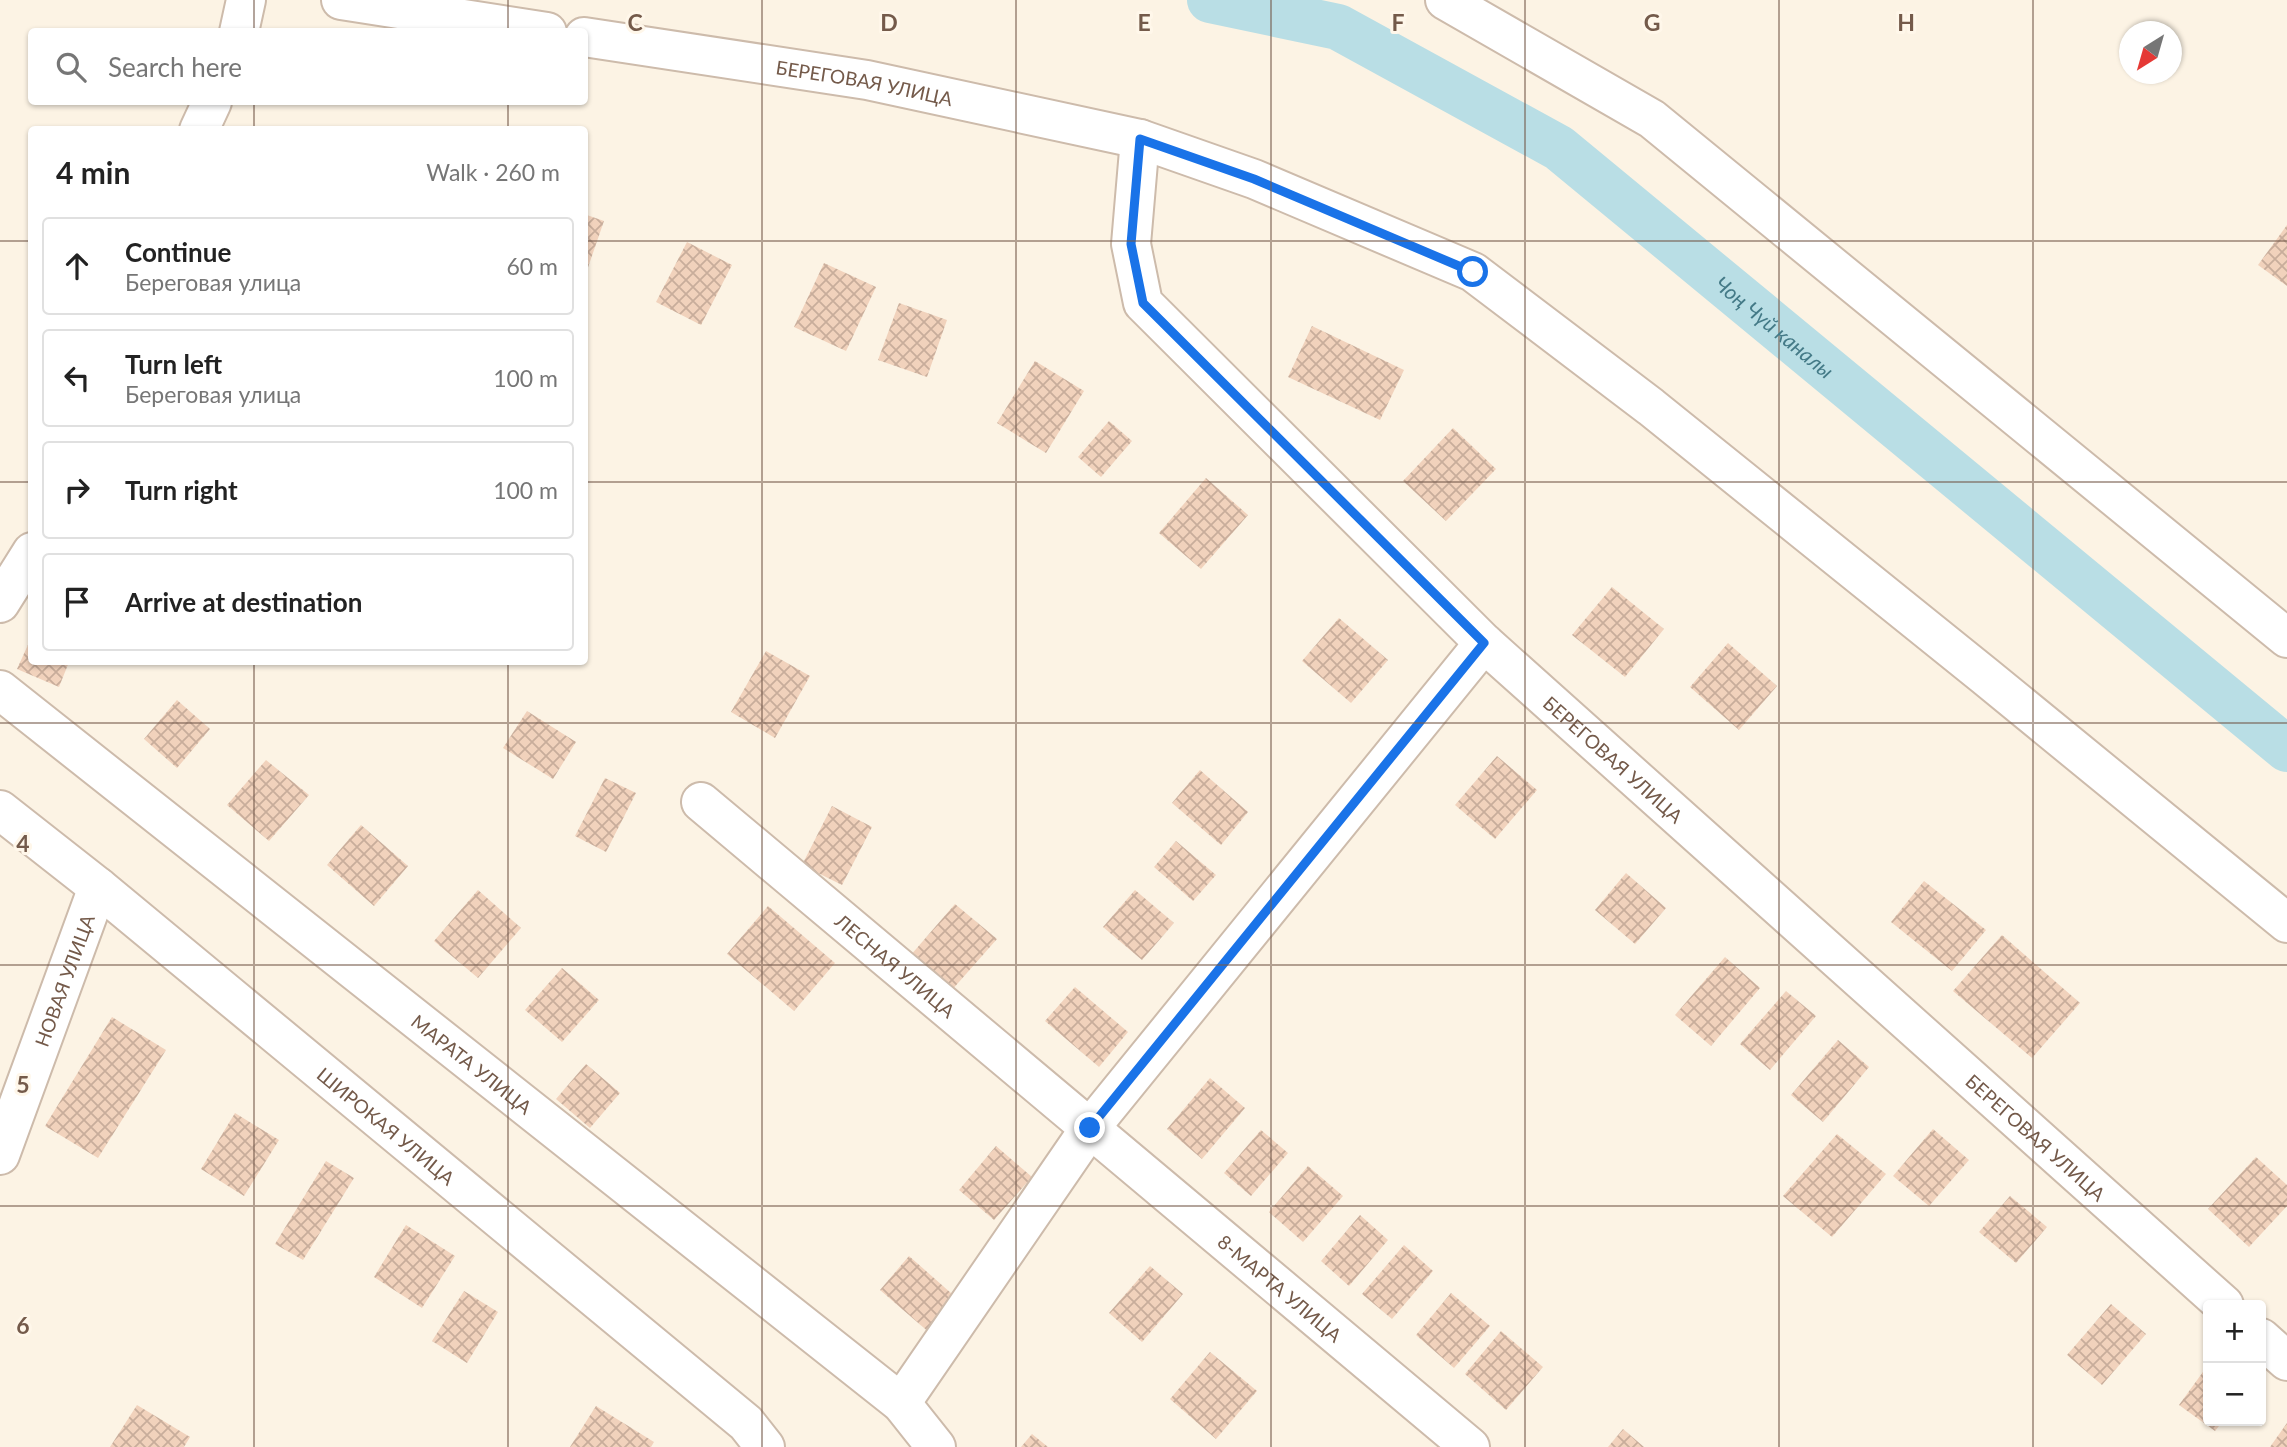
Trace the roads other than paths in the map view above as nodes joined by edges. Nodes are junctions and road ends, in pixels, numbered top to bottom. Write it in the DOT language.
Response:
graph roads {
  1 [pos="246,0"];
  2 [pos="341,0"];
  3 [pos="1445,0"];
  4 [pos="240,28"];
  5 [pos="521,28"];
  6 [pos="588,38"];
  7 [pos="211,105"];
  8 [pos="201,126"];
  9 [pos="1140,139"];
  10 [pos="28,558"];
  11 [pos="0,603"];
  12 [pos="2287,638"];
  13 [pos="1484,643"];
  14 [pos="0,690"];
  15 [pos="701,802"];
  16 [pos="0,810"];
  17 [pos="98,887"];
  18 [pos="2287,923"];
  19 [pos="1090,1128"];
  20 [pos="0,1155"];
  21 [pos="2218,1300"];
  22 [pos="2266,1342"];
  23 [pos="2287,1361"];
  24 [pos="901,1403"];
  25 [pos="749,1439"];
  26 [pos="936,1447"];
  27 [pos="1470,1447"];
  1 -- 4 [label="street"];
  2 -- 5 [label="street"];
  3 -- 12 [label="street"];
  6 -- 9 [label="street, БЕРЕГОВАЯ УЛИЦА"];
  7 -- 8 [label="street"];
  9 -- 13 [label="street, БЕРЕГОВАЯ УЛИЦА"];
  9 -- 18 [label="street, БЕРЕГОВАЯ УЛИЦА"];
  10 -- 11 [label="street"];
  13 -- 19 [label="street"];
  13 -- 21 [label="street, БЕРЕГОВАЯ УЛИЦА"];
  14 -- 24 [label="street, МАРАТА УЛИЦА"];
  15 -- 19 [label="street, ЛЕСНАЯ УЛИЦА"];
  16 -- 17 [label="street, ШИРОКАЯ УЛИЦА"];
  17 -- 20 [label="street, НОВАЯ УЛИЦА"];
  17 -- 25 [label="street, ШИРОКАЯ УЛИЦА"];
  19 -- 24 [label="street"];
  19 -- 27 [label="street, 8-МАРТА УЛИЦА"];
  22 -- 23 [label="street"];
  24 -- 26 [label="street, МАРАТА УЛИЦА"];
}
